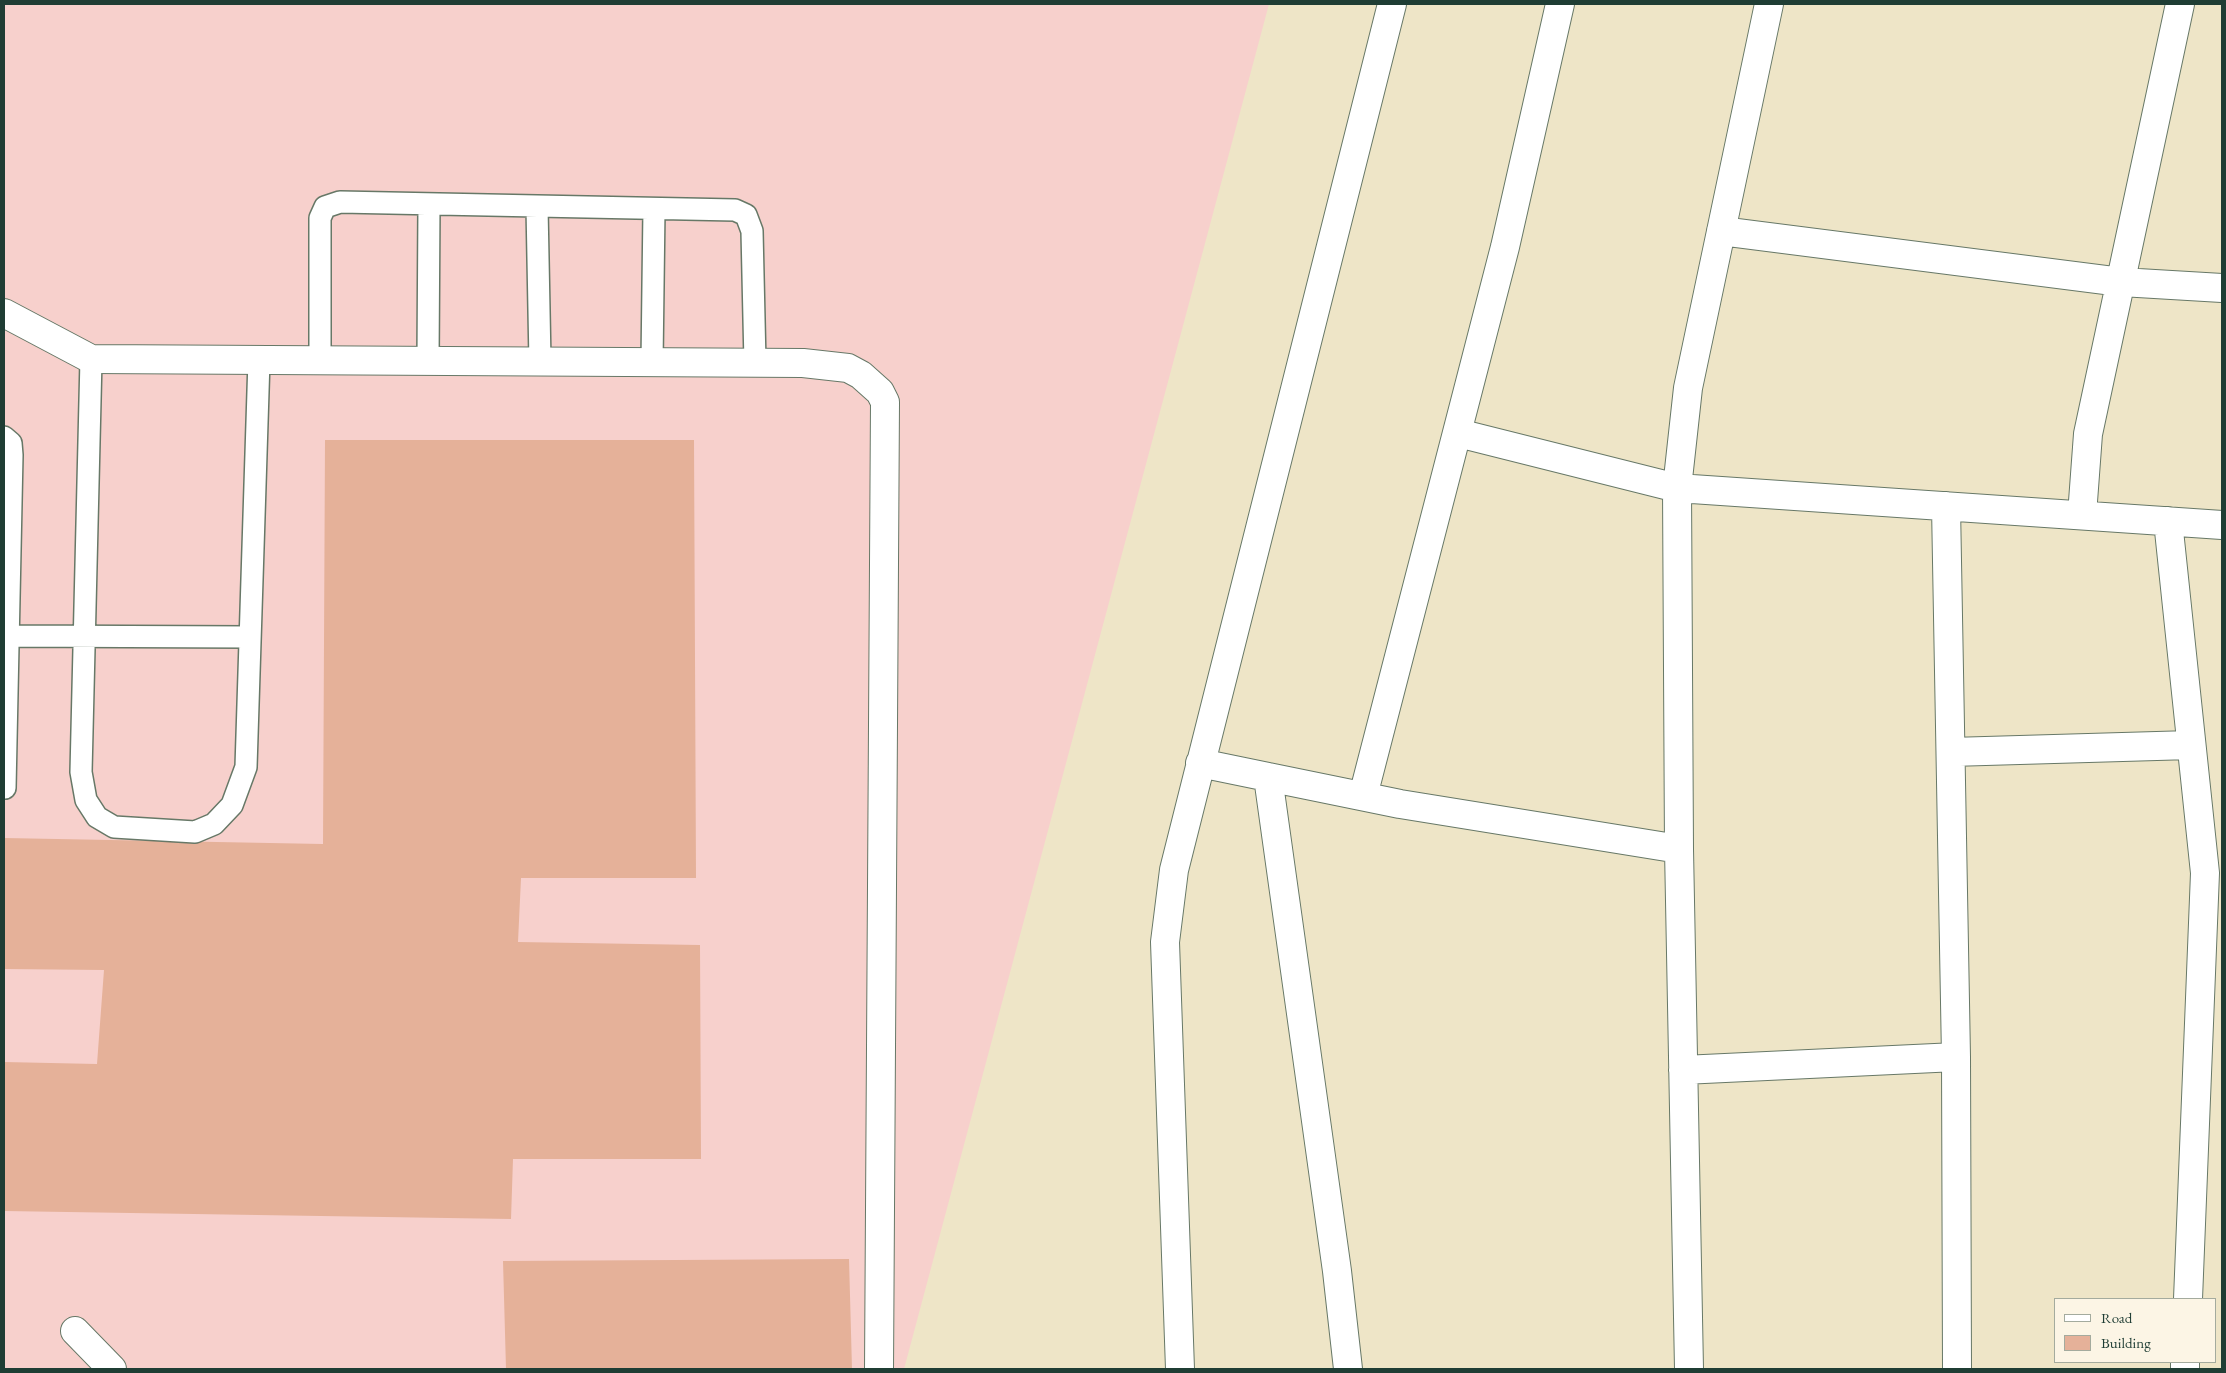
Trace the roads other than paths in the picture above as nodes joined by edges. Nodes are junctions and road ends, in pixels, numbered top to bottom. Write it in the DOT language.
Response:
graph roads {
  1 [pos="1392,4"];
  2 [pos="1560,4"];
  3 [pos="1769,4"];
  4 [pos="2180,4"];
  5 [pos="429,204"];
  6 [pos="537,207"];
  7 [pos="654,209"];
  8 [pos="1721,231"];
  9 [pos="2121,282"];
  10 [pos="2222,288"];
  11 [pos="4,313"];
  12 [pos="91,359"];
  13 [pos="259,360"];
  14 [pos="320,360"];
  15 [pos="428,361"];
  16 [pos="540,362"];
  17 [pos="652,362"];
  18 [pos="755,363"];
  19 [pos="1458,433"];
  20 [pos="4,437"];
  21 [pos="1677,488"];
  22 [pos="1946,506"];
  23 [pos="2082,515"];
  24 [pos="2168,521"];
  25 [pos="2222,525"];
  26 [pos="7,532"];
  27 [pos="6,636"];
  28 [pos="84,638"];
  29 [pos="250,638"];
  30 [pos="2191,745"];
  31 [pos="1950,752"];
  32 [pos="1200,763"];
  33 [pos="1268,777"];
  34 [pos="5,788"];
  35 [pos="1364,796"];
  36 [pos="1680,849"];
  37 [pos="1956,1057"];
  38 [pos="1683,1070"];
  39 [pos="2188,1298"];
  40 [pos="75,1332"];
  41 [pos="112,1369"];
  42 [pos="879,1369"];
  43 [pos="1180,1369"];
  44 [pos="1348,1369"];
  45 [pos="1689,1369"];
  46 [pos="1957,1369"];
  1 -- 32 [label="street"];
  2 -- 19 [label="street"];
  3 -- 8 [label="street"];
  4 -- 9 [label="street"];
  5 -- 6 [label="lane"];
  5 -- 14 [label="lane"];
  5 -- 15 [label="lane"];
  6 -- 7 [label="lane"];
  6 -- 16 [label="lane"];
  7 -- 17 [label="lane"];
  7 -- 18 [label="lane"];
  8 -- 9 [label="street"];
  8 -- 21 [label="street"];
  9 -- 10 [label="street"];
  9 -- 23 [label="street"];
  11 -- 12 [label="street"];
  12 -- 13 [label="street"];
  12 -- 28 [label="lane"];
  13 -- 14 [label="street"];
  13 -- 29 [label="lane"];
  14 -- 15 [label="street"];
  15 -- 16 [label="street"];
  16 -- 17 [label="street"];
  17 -- 18 [label="street"];
  18 -- 42 [label="street"];
  19 -- 21 [label="street"];
  19 -- 35 [label="street"];
  20 -- 26 [label="lane"];
  21 -- 22 [label="street"];
  21 -- 36 [label="street"];
  22 -- 23 [label="street"];
  22 -- 31 [label="street"];
  23 -- 24 [label="street"];
  24 -- 25 [label="street"];
  24 -- 30 [label="street"];
  26 -- 27 [label="lane"];
  27 -- 28 [label="lane"];
  27 -- 34 [label="lane"];
  28 -- 29 [label="lane"];
  28 -- 29 [label="lane"];
  30 -- 31 [label="street"];
  30 -- 39 [label="street"];
  31 -- 37 [label="street"];
  32 -- 33 [label="street"];
  32 -- 43 [label="street"];
  33 -- 35 [label="street"];
  33 -- 44 [label="street"];
  35 -- 36 [label="street"];
  36 -- 38 [label="street"];
  37 -- 38 [label="street"];
  37 -- 46 [label="street"];
  38 -- 45 [label="street"];
  40 -- 41 [label="street"];
}
